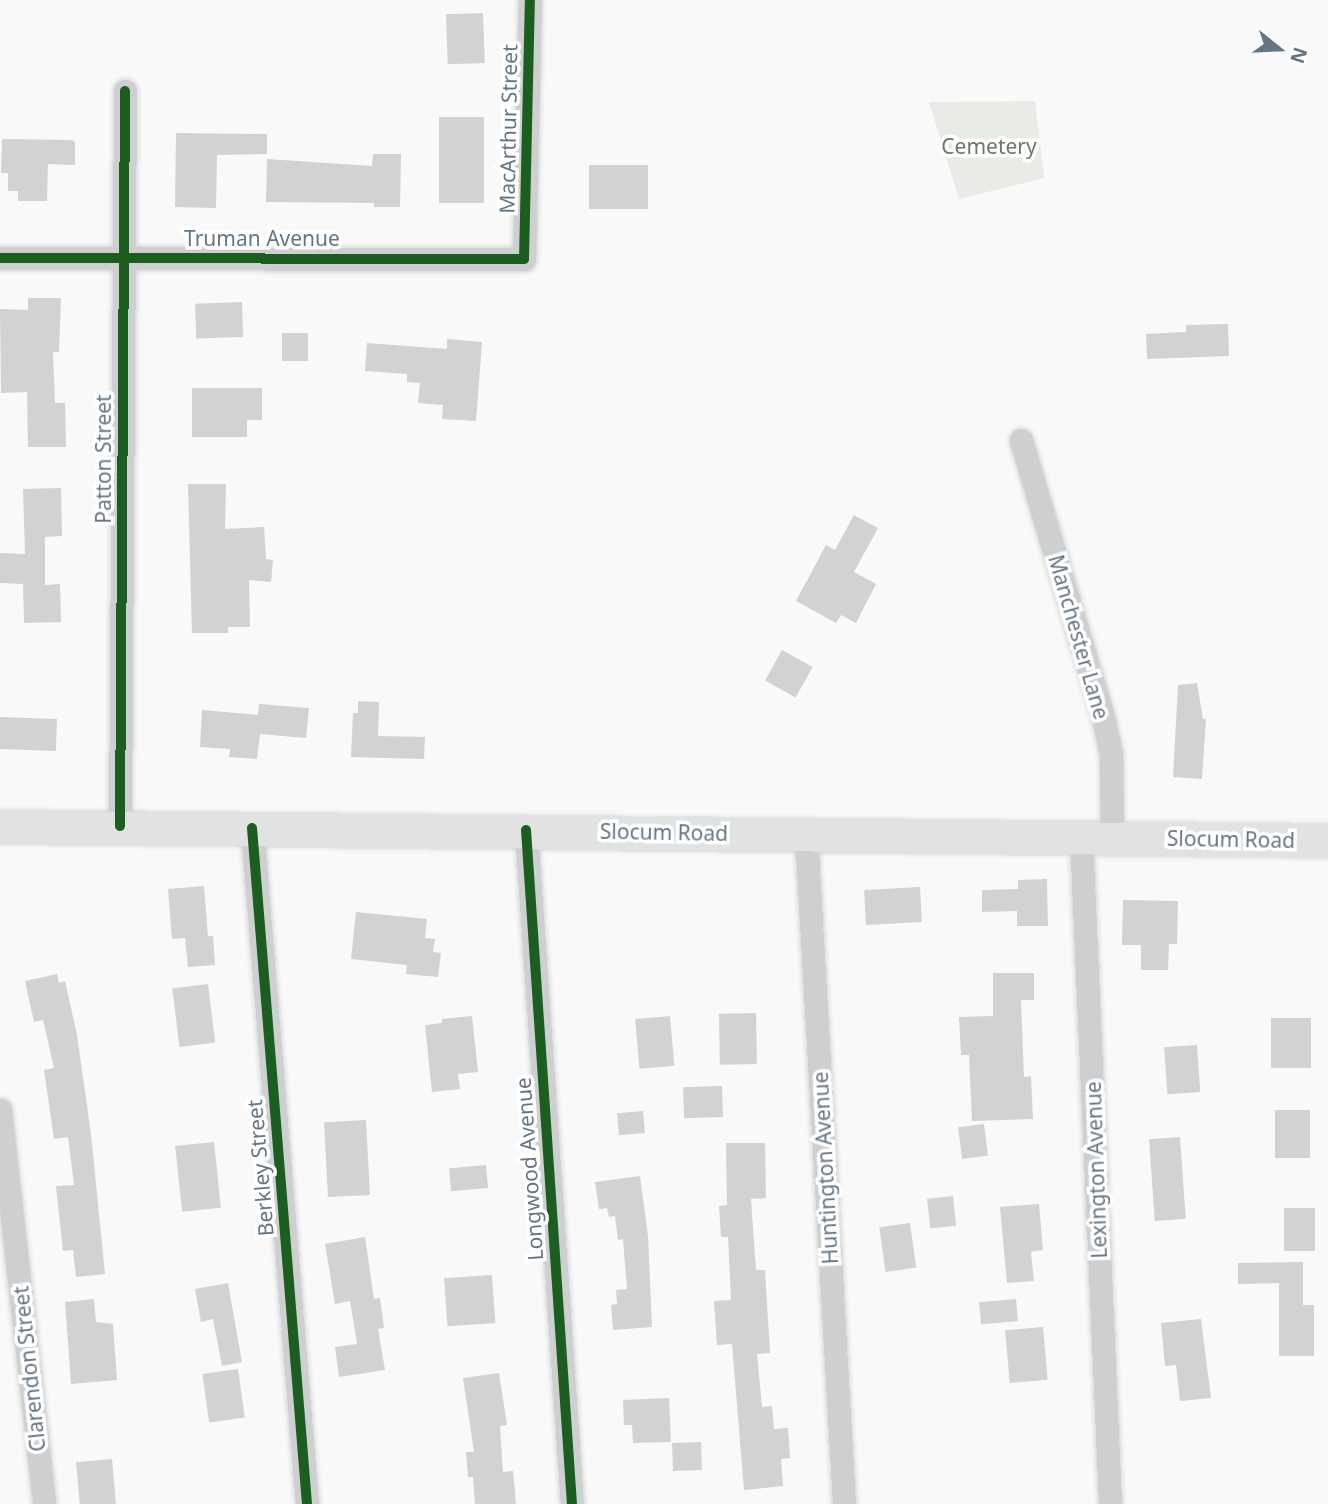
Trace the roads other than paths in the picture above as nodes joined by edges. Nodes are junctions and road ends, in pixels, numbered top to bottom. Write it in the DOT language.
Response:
graph roads {
  1 [pos="530,0"];
  2 [pos="125,91"];
  3 [pos="0,258"];
  4 [pos="124,258"];
  5 [pos="524,258"];
  6 [pos="1021,440"];
  7 [pos="120,826"];
  8 [pos="0,827"];
  9 [pos="251,828"];
  10 [pos="526,830"];
  11 [pos="806,833"];
  12 [pos="1082,836"];
  13 [pos="1112,837"];
  14 [pos="1328,841"];
  15 [pos="0,1110"];
  16 [pos="44,1504"];
  17 [pos="307,1504"];
  18 [pos="572,1504"];
  19 [pos="844,1504"];
  20 [pos="1110,1504"];
  1 -- 5 [label="street, MacArthur Street"];
  2 -- 4 [label="street, Patton Street"];
  3 -- 4 [label="street, Truman Avenue"];
  4 -- 5 [label="street, Truman Avenue"];
  4 -- 7 [label="street, Patton Street"];
  6 -- 13 [label="street, Manchester Lane"];
  7 -- 8 [label="main road, Slocum Road"];
  7 -- 9 [label="main road, Slocum Road"];
  9 -- 10 [label="main road, Slocum Road"];
  9 -- 17 [label="street, Berkley Street"];
  10 -- 11 [label="main road, Slocum Road"];
  10 -- 18 [label="street, Longwood Avenue"];
  11 -- 12 [label="main road, Slocum Road"];
  11 -- 19 [label="street, Huntington Avenue"];
  12 -- 13 [label="main road, Slocum Road"];
  12 -- 20 [label="street, Lexington Avenue"];
  13 -- 14 [label="main road, Slocum Road"];
  15 -- 16 [label="street, Clarendon Street"];
}
